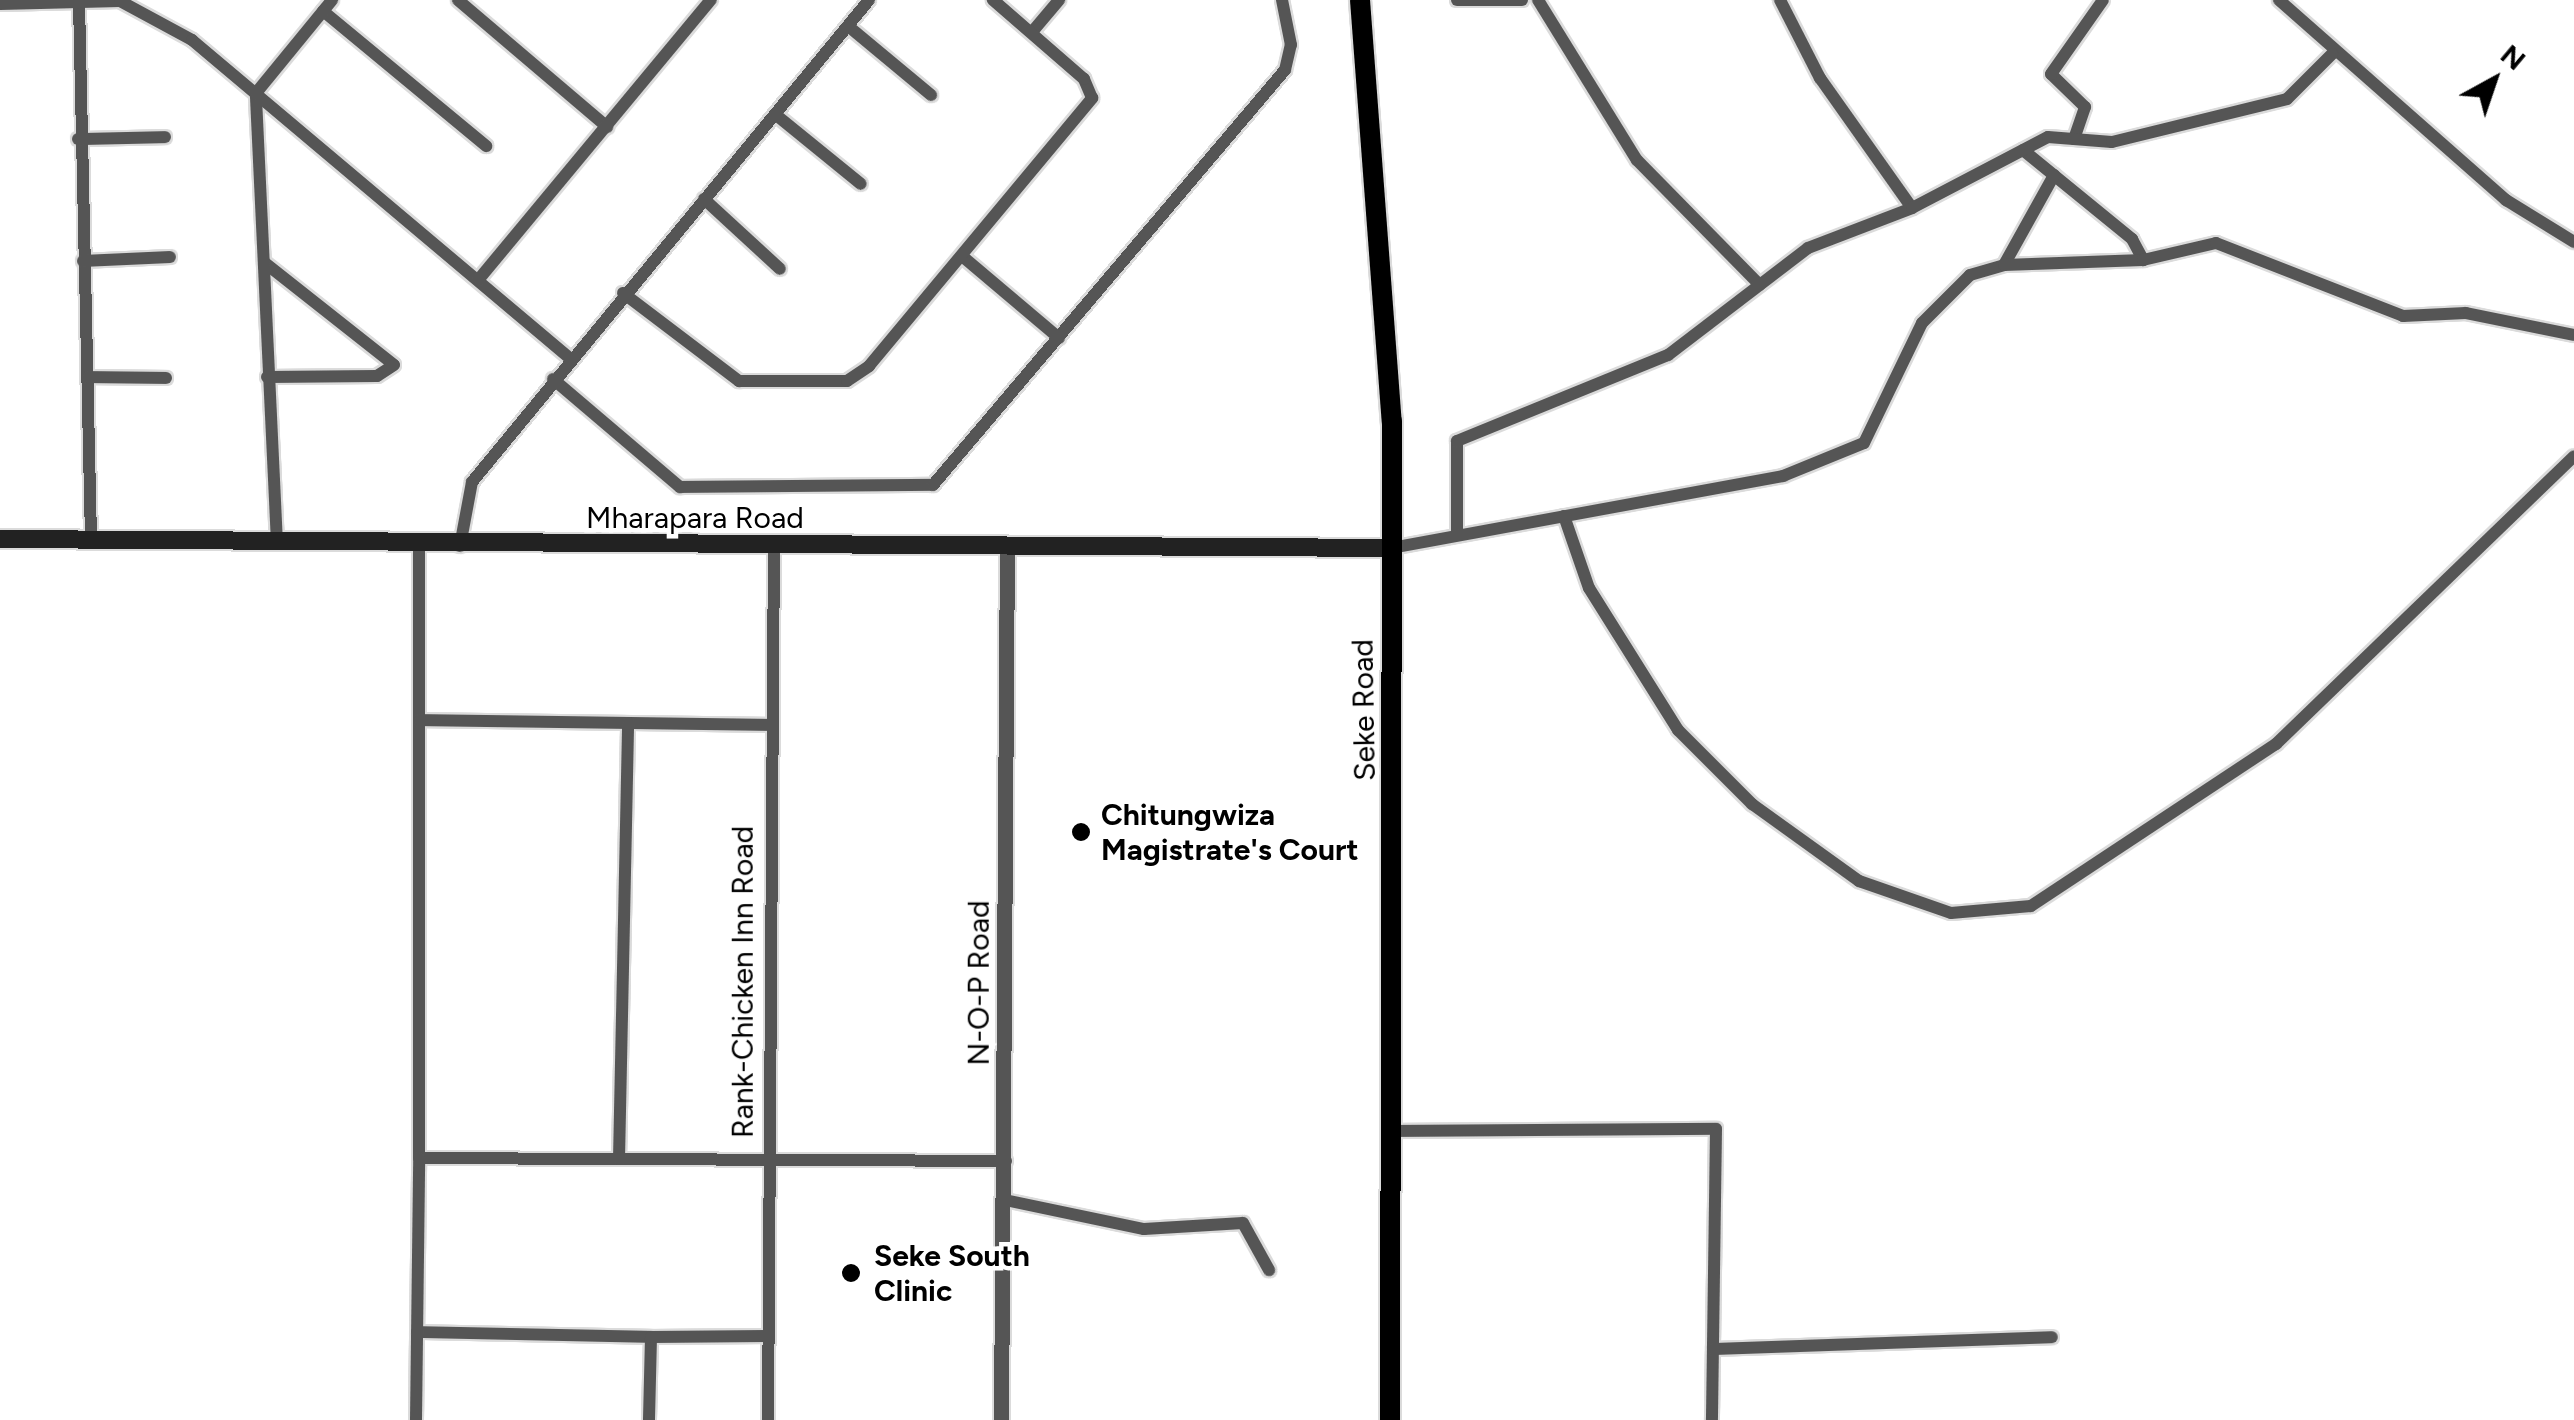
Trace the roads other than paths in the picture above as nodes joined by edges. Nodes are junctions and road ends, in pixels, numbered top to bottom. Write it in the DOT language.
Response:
graph roads {
  1 [pos="458,0"];
  2 [pos="711,0"];
  3 [pos="870,0"];
  4 [pos="993,0"];
  5 [pos="1059,0"];
  6 [pos="1282,0"];
  7 [pos="1360,0"];
  8 [pos="1457,0"];
  9 [pos="1522,0"];
  10 [pos="1538,0"];
  11 [pos="1780,0"];
  12 [pos="2103,0"];
  13 [pos="2278,0"];
  14 [pos="24,1"];
  15 [pos="120,1"];
  16 [pos="79,2"];
  17 [pos="0,4"];
  18 [pos="328,6"];
  19 [pos="848,26"];
  20 [pos="1032,32"];
  21 [pos="2332,54"];
  22 [pos="256,92"];
  23 [pos="931,95"];
  24 [pos="776,115"];
  25 [pos="607,127"];
  26 [pos="165,138"];
  27 [pos="2074,139"];
  28 [pos="78,140"];
  29 [pos="486,146"];
  30 [pos="2023,150"];
  31 [pos="2054,175"];
  32 [pos="861,184"];
  33 [pos="704,199"];
  34 [pos="1912,208"];
  35 [pos="2574,242"];
  36 [pos="962,256"];
  37 [pos="170,257"];
  38 [pos="2143,260"];
  39 [pos="82,261"];
  40 [pos="265,263"];
  41 [pos="2004,265"];
  42 [pos="780,269"];
  43 [pos="479,279"];
  44 [pos="1760,285"];
  45 [pos="624,293"];
  46 [pos="2574,335"];
  47 [pos="1059,338"];
  48 [pos="569,358"];
  49 [pos="88,377"];
  50 [pos="166,378"];
  51 [pos="267,378"];
  52 [pos="553,380"];
  53 [pos="2574,456"];
  54 [pos="1564,516"];
  55 [pos="1457,533"];
  56 [pos="0,539"];
  57 [pos="91,541"];
  58 [pos="277,543"];
  59 [pos="774,545"];
  60 [pos="418,546"];
  61 [pos="460,546"];
  62 [pos="1008,546"];
  63 [pos="1391,548"];
  64 [pos="420,720"];
  65 [pos="628,723"];
  66 [pos="770,725"];
  67 [pos="1393,1131"];
  68 [pos="420,1158"];
  69 [pos="619,1159"];
  70 [pos="1006,1161"];
  71 [pos="766,1166"];
  72 [pos="1006,1200"];
  73 [pos="1269,1270"];
  74 [pos="417,1332"];
  75 [pos="766,1336"];
  76 [pos="652,1337"];
  77 [pos="2052,1337"];
  78 [pos="1713,1349"];
  79 [pos="416,1420"];
  80 [pos="649,1420"];
  81 [pos="768,1420"];
  82 [pos="1002,1420"];
  83 [pos="1390,1420"];
  84 [pos="1712,1420"];
  1 -- 25 [label="street"];
  2 -- 25 [label="street"];
  3 -- 19 [label="street"];
  4 -- 20 [label="street"];
  5 -- 20 [label="street"];
  6 -- 47 [label="street"];
  7 -- 63 [label="main road, Seke Road"];
  8 -- 9 [label="street"];
  10 -- 44 [label="street"];
  11 -- 34 [label="street"];
  12 -- 27 [label="street"];
  13 -- 21 [label="street"];
  14 -- 16 [label="street"];
  14 -- 17 [label="street"];
  15 -- 16 [label="street"];
  15 -- 22 [label="street"];
  16 -- 28 [label="street"];
  18 -- 22 [label="street"];
  18 -- 29 [label="street"];
  19 -- 23 [label="street"];
  19 -- 24 [label="street"];
  20 -- 36 [label="street"];
  21 -- 27 [label="street"];
  21 -- 35 [label="street"];
  22 -- 40 [label="street"];
  22 -- 43 [label="street"];
  24 -- 32 [label="street"];
  24 -- 33 [label="street"];
  25 -- 43 [label="street"];
  26 -- 28 [label="street"];
  27 -- 30 [label="street"];
  28 -- 39 [label="street"];
  30 -- 31 [label="street"];
  30 -- 34 [label="street"];
  31 -- 38 [label="street"];
  31 -- 41 [label="street"];
  33 -- 42 [label="street"];
  33 -- 45 [label="street"];
  34 -- 44 [label="street"];
  36 -- 45 [label="street"];
  36 -- 47 [label="street"];
  37 -- 39 [label="street"];
  38 -- 41 [label="street"];
  38 -- 46 [label="street"];
  39 -- 49 [label="street"];
  40 -- 51 [label="street"];
  40 -- 51 [label="street"];
  41 -- 54 [label="street"];
  43 -- 48 [label="street"];
  44 -- 55 [label="street"];
  45 -- 48 [label="street"];
  47 -- 52 [label="street"];
  48 -- 52 [label="street"];
  49 -- 50 [label="street"];
  49 -- 57 [label="street"];
  51 -- 58 [label="street"];
  52 -- 61 [label="street"];
  53 -- 54 [label="street"];
  54 -- 55 [label="street"];
  55 -- 63 [label="street"];
  56 -- 57 [label="main road, Mharapara Road"];
  57 -- 58 [label="main road, Mharapara Road"];
  58 -- 60 [label="main road, Mharapara Road"];
  59 -- 61 [label="main road, Mharapara Road"];
  59 -- 62 [label="main road, Mharapara Road"];
  59 -- 66 [label="street, Rank-Chicken Inn Road"];
  60 -- 61 [label="main road, Mharapara Road"];
  60 -- 64 [label="street"];
  62 -- 63 [label="main road, Mharapara Road"];
  62 -- 70 [label="street, N-O-P Road"];
  63 -- 67 [label="main road, Seke Road"];
  64 -- 65 [label="street"];
  64 -- 68 [label="street"];
  65 -- 66 [label="street"];
  65 -- 69 [label="street"];
  66 -- 71 [label="street, Rank-Chicken Inn Road"];
  67 -- 78 [label="street"];
  67 -- 83 [label="main road, Seke Road"];
  68 -- 69 [label="street"];
  68 -- 74 [label="street"];
  69 -- 71 [label="street"];
  70 -- 71 [label="street"];
  70 -- 72 [label="street, N-O-P Road"];
  71 -- 75 [label="street, Rank-Chicken Inn Road"];
  72 -- 73 [label="street"];
  72 -- 82 [label="street, N-O-P Road"];
  74 -- 76 [label="street"];
  74 -- 79 [label="street"];
  75 -- 76 [label="street"];
  75 -- 81 [label="street, Rank-Chicken Inn Road"];
  76 -- 80 [label="street"];
  77 -- 78 [label="street"];
  78 -- 84 [label="street"];
}
